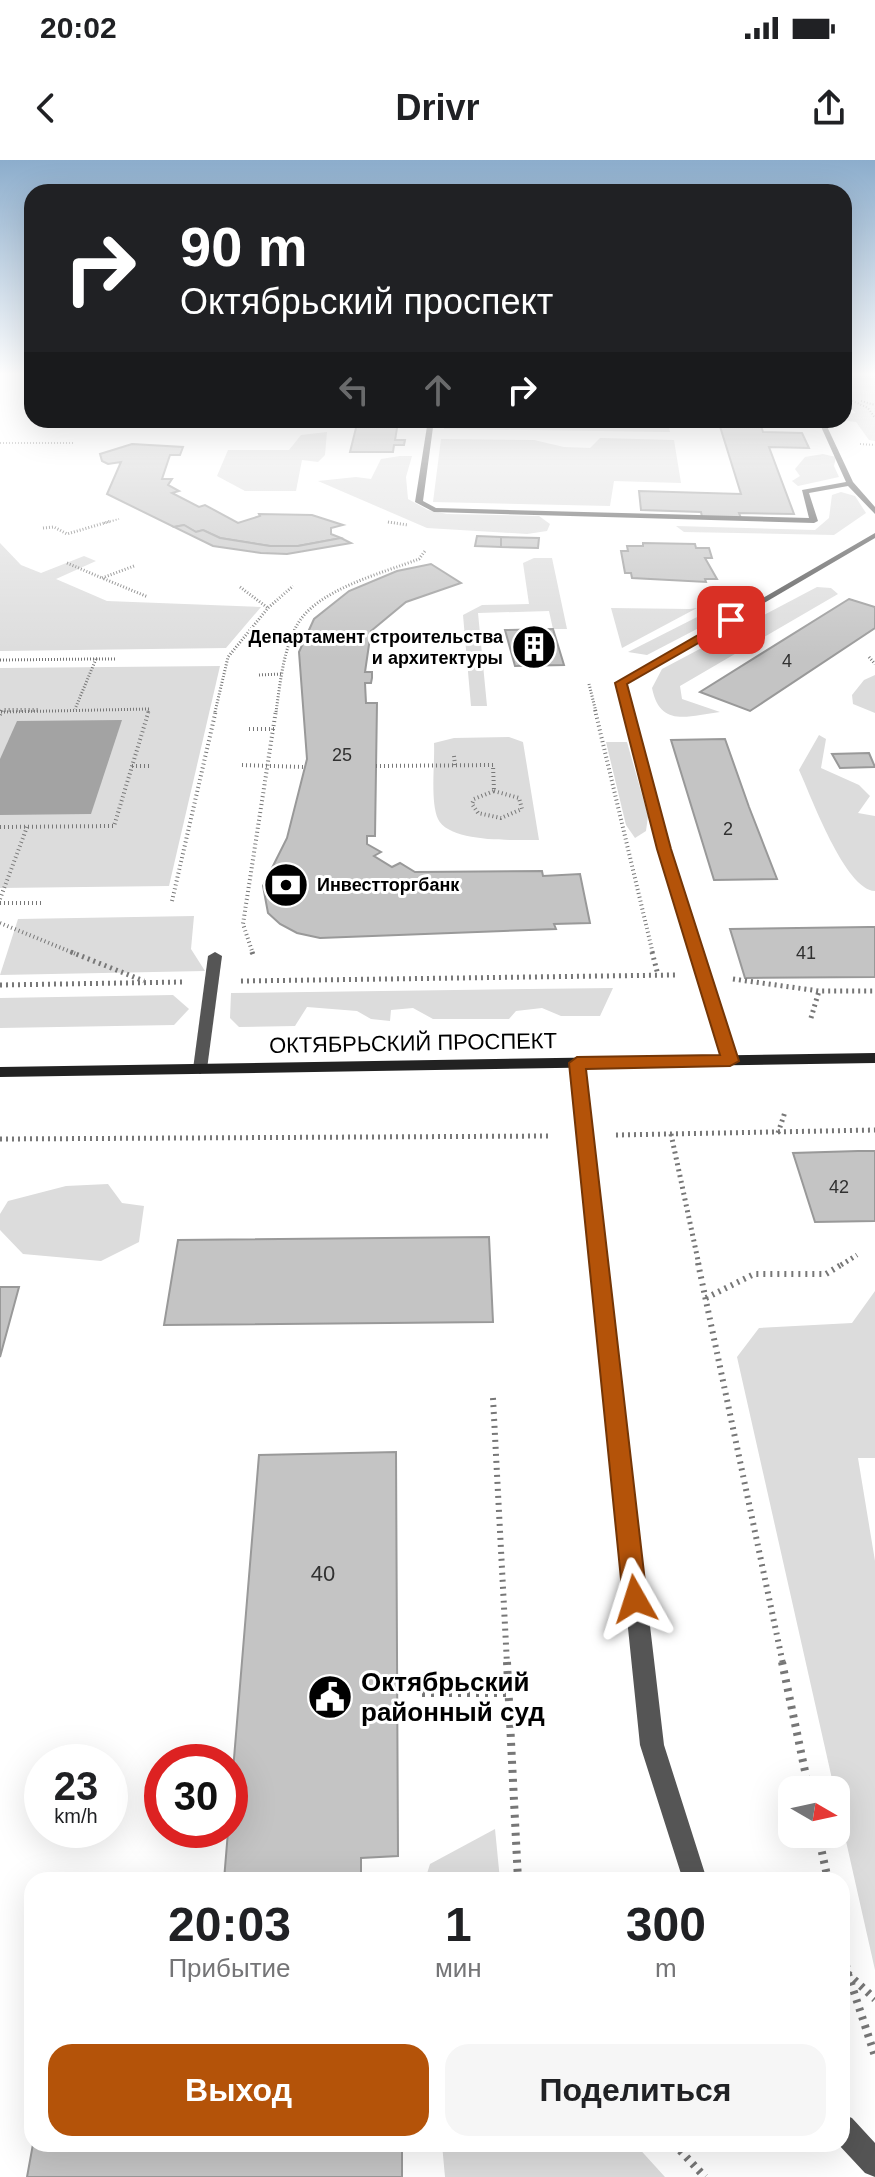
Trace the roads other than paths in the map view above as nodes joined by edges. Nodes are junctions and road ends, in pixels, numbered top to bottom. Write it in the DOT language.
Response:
graph roads {
  1 [pos="424,470"];
  2 [pos="844,470"];
  3 [pos="850,483"];
  4 [pos="875,512"];
  5 [pos="875,535"];
  6 [pos="215,956"];
  7 [pos="875,1058"];
  8 [pos="730,1061"];
  9 [pos="577,1063"];
  10 [pos="200,1069"];
  11 [pos="0,1072"];
  12 [pos="692,1872"];
  13 [pos="850,2136"];
  14 [pos="875,2163"];
  1 -- 3 [label="street"];
  2 -- 3 [label="street"];
  3 -- 4 [label="street"];
  5 -- 8 [label="street"];
  6 -- 10 [label="street"];
  7 -- 8 [label="main road, ОКТЯБРЬСКИЙ ПРОСПЕКТ"];
  8 -- 9 [label="main road, ОКТЯБРЬСКИЙ ПРОСПЕКТ"];
  9 -- 10 [label="main road, ОКТЯБРЬСКИЙ ПРОСПЕКТ"];
  9 -- 12 [label="street"];
  10 -- 11 [label="main road, ОКТЯБРЬСКИЙ ПРОСПЕКТ"];
  13 -- 14 [label="street"];
}
